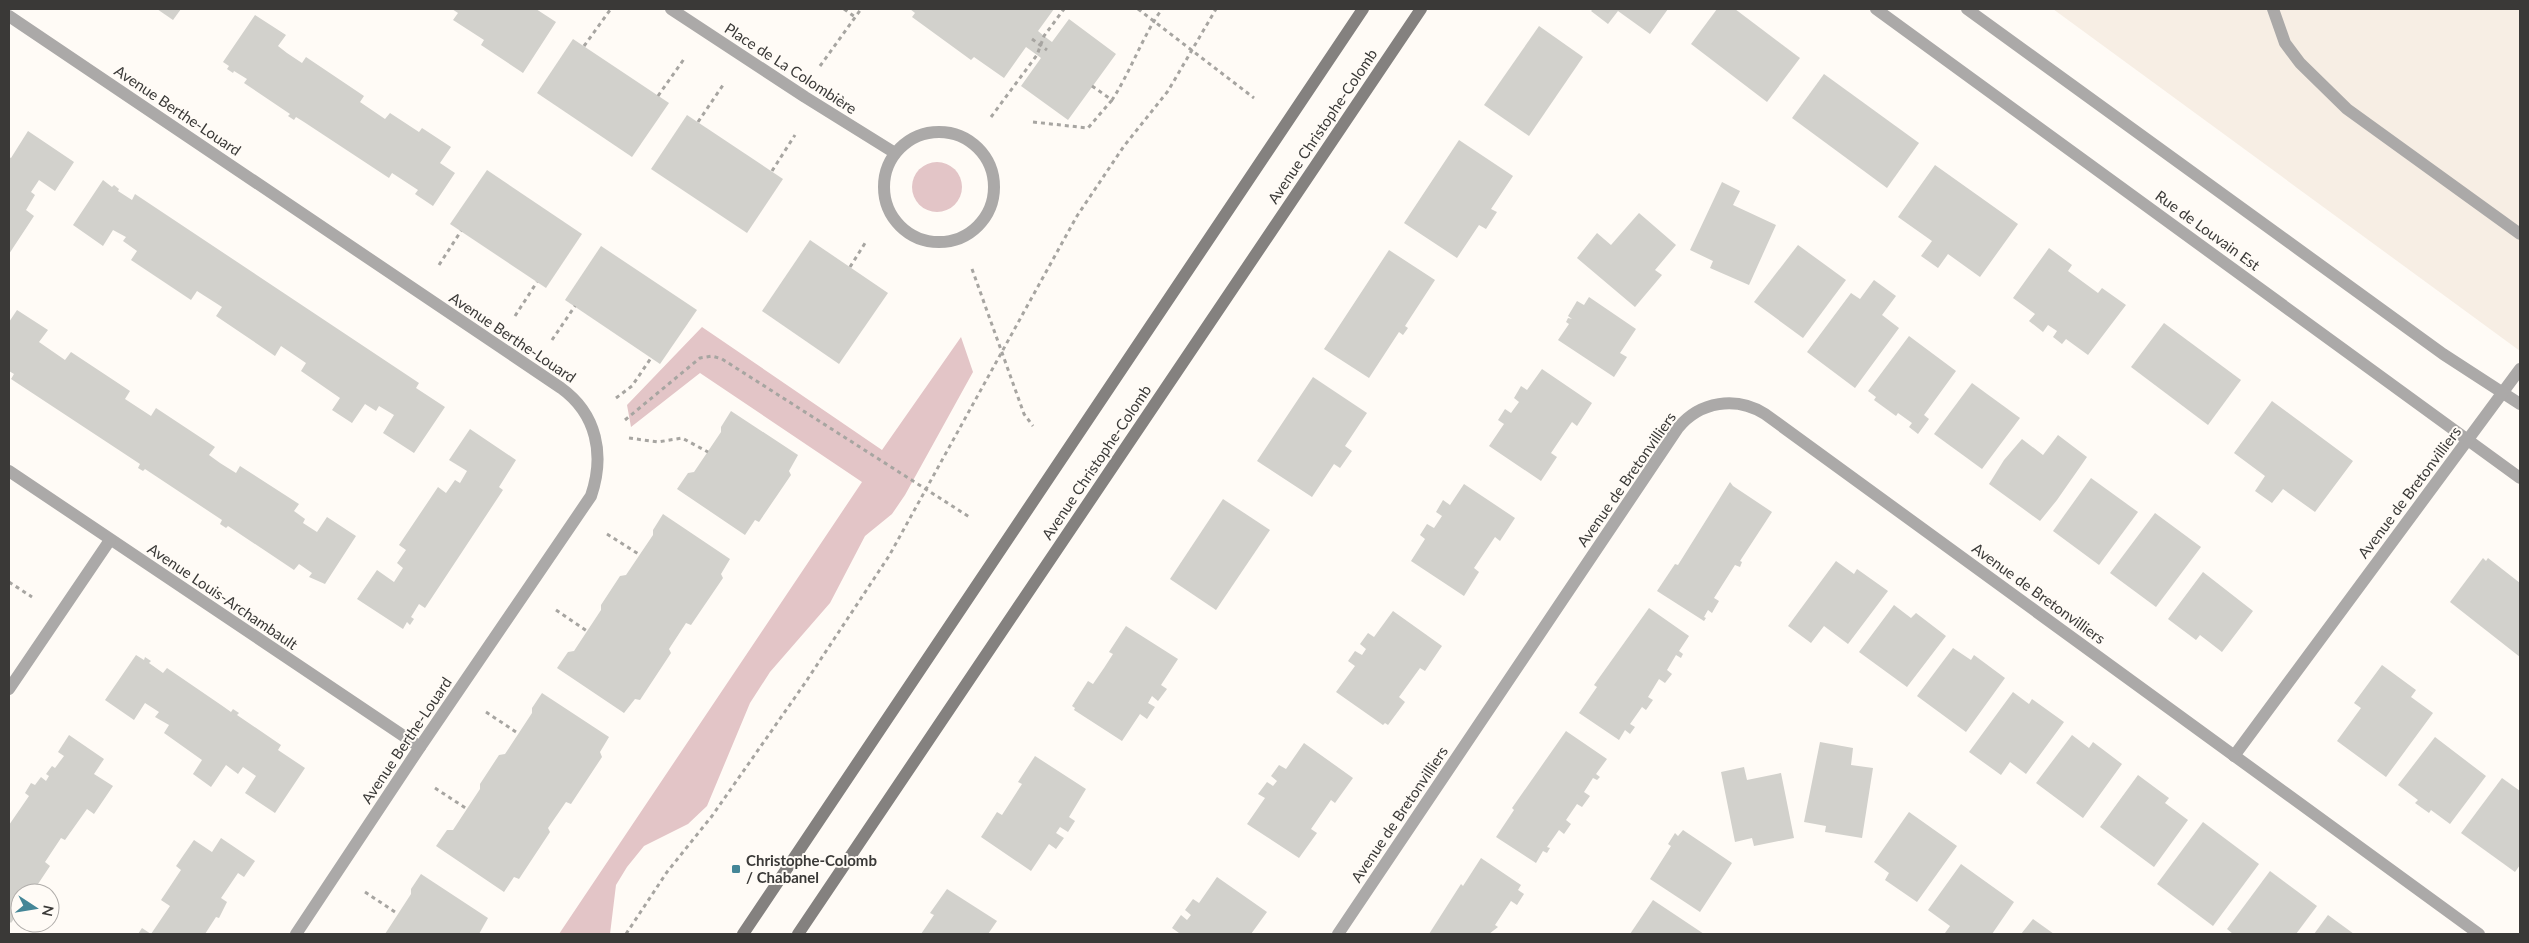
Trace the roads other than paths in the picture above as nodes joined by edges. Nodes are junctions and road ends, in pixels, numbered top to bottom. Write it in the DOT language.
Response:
graph roads {
  1 [pos="14,9"];
  2 [pos="671,9"];
  3 [pos="1363,9"];
  4 [pos="1420,9"];
  5 [pos="1876,9"];
  6 [pos="1967,9"];
  7 [pos="2273,9"];
  8 [pos="9,16"];
  9 [pos="895,153"];
  10 [pos="2520,234"];
  11 [pos="2520,369"];
  12 [pos="2503,392"];
  13 [pos="2520,404"];
  14 [pos="2468,440"];
  15 [pos="9,471"];
  16 [pos="2520,478"];
  17 [pos="110,540"];
  18 [pos="9,689"];
  19 [pos="420,747"];
  20 [pos="2234,756"];
  21 [pos="296,934"];
  22 [pos="743,934"];
  23 [pos="798,934"];
  24 [pos="1338,934"];
  25 [pos="2479,934"];
  1 -- 8 [label="street"];
  2 -- 9 [label="street, Place de La Colombière"];
  3 -- 22 [label="main road, Avenue Christophe-Colomb"];
  4 -- 23 [label="main road, Avenue Christophe-Colomb"];
  5 -- 14 [label="street, Rue de Louvain Est"];
  6 -- 12 [label="street"];
  7 -- 10 [label="street"];
  8 -- 19 [label="street, Avenue Berthe-Louard"];
  9 -- 9 [label="street"];
  11 -- 12 [label="street, Avenue de Bretonvilliers"];
  12 -- 13 [label="street"];
  12 -- 14 [label="street, Avenue de Bretonvilliers"];
  14 -- 16 [label="street, Rue de Louvain Est"];
  14 -- 20 [label="street, Avenue de Bretonvilliers"];
  15 -- 17 [label="street, Avenue Louis-Archambault"];
  17 -- 18 [label="street"];
  17 -- 19 [label="street, Avenue Louis-Archambault"];
  19 -- 21 [label="street, Avenue Berthe-Louard"];
  20 -- 24 [label="street, Avenue de Bretonvilliers"];
  20 -- 25 [label="street, Avenue de Bretonvilliers"];
}
